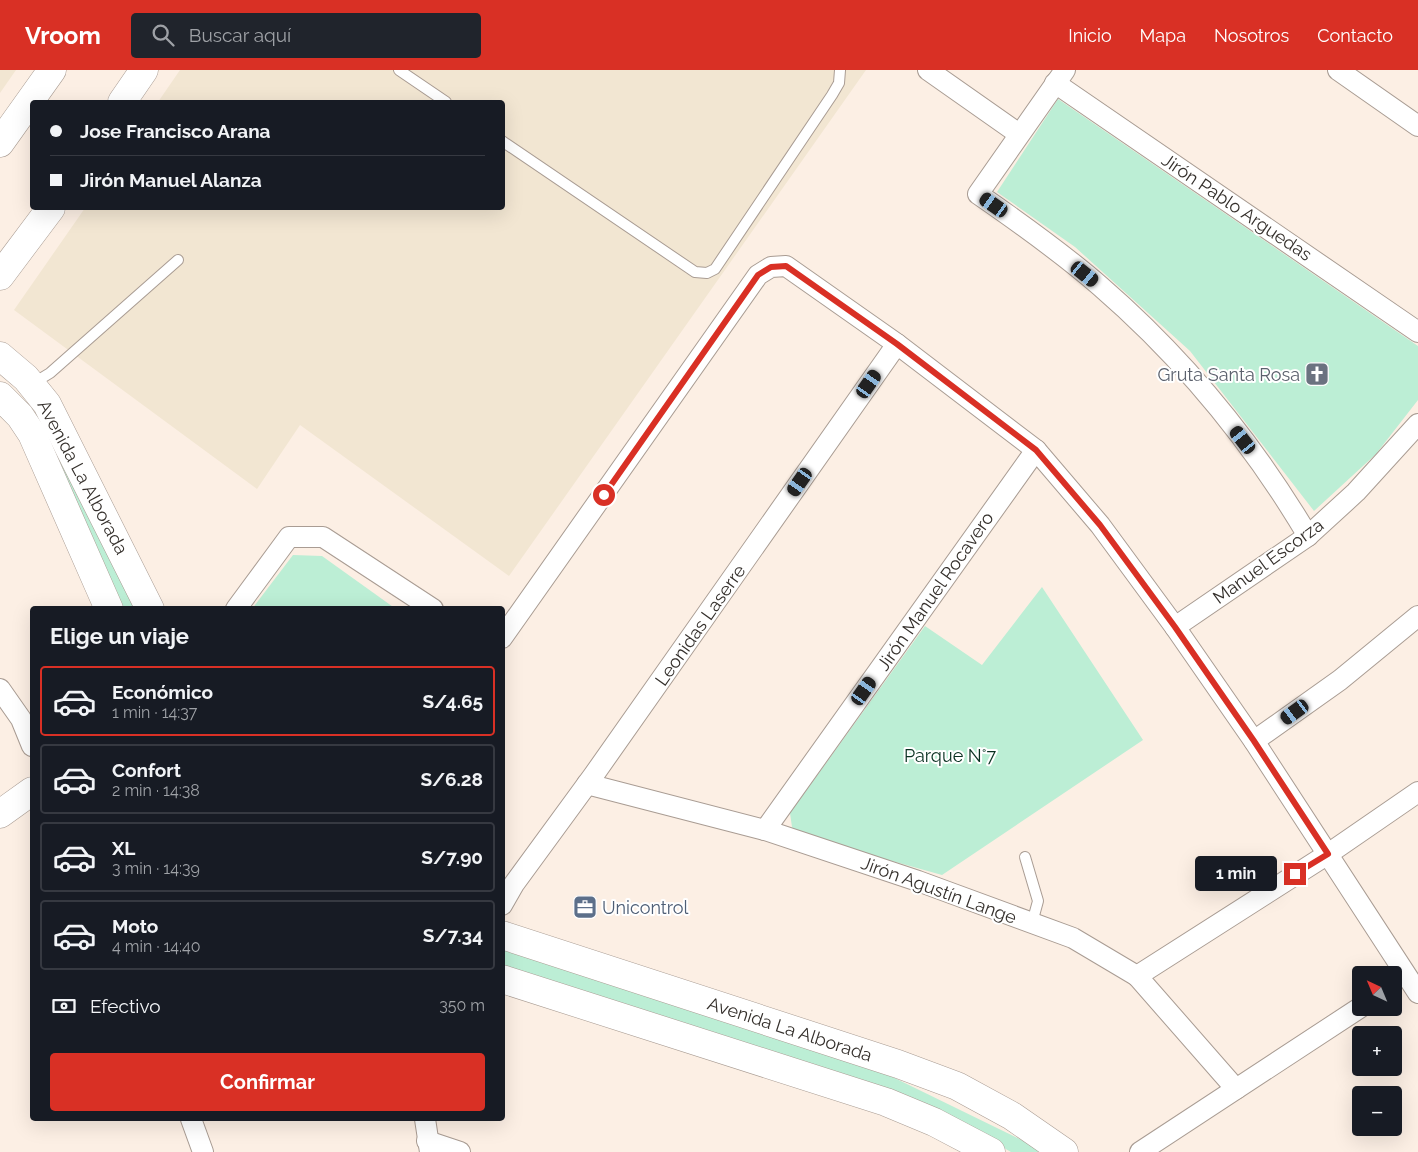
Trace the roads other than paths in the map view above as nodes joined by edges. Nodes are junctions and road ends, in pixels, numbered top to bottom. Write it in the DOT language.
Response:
graph roads {
  1 [pos="52,70"];
  2 [pos="122,70"];
  3 [pos="144,70"];
  4 [pos="399,70"];
  5 [pos="840,70"];
  6 [pos="928,70"];
  7 [pos="1338,70"];
  8 [pos="1060,77"];
  9 [pos="31,100"];
  10 [pos="121,100"];
  11 [pos="122,100"];
  12 [pos="443,100"];
  13 [pos="30,101"];
  14 [pos="1418,126"];
  15 [pos="1020,134"];
  16 [pos="0,143"];
  17 [pos="505,143"];
  18 [pos="50,210"];
  19 [pos="178,260"];
  20 [pos="0,276"];
  21 [pos="1418,332"];
  22 [pos="897,344"];
  23 [pos="0,356"];
  24 [pos="32,385"];
  25 [pos="0,396"];
  26 [pos="1418,424"];
  27 [pos="1036,450"];
  28 [pos="1308,536"];
  29 [pos="108,606"];
  30 [pos="148,606"];
  31 [pos="238,606"];
  32 [pos="428,606"];
  33 [pos="1418,616"];
  34 [pos="1175,627"];
  35 [pos="505,634"];
  36 [pos="0,689"];
  37 [pos="30,741"];
  38 [pos="1254,741"];
  39 [pos="587,784"];
  40 [pos="1418,792"];
  41 [pos="30,793"];
  42 [pos="0,814"];
  43 [pos="765,830"];
  44 [pos="1328,854"];
  45 [pos="1025,857"];
  46 [pos="505,900"];
  47 [pos="1032,923"];
  48 [pos="505,936"];
  49 [pos="1137,976"];
  50 [pos="505,980"];
  51 [pos="1409,982"];
  52 [pos="1352,1013"];
  53 [pos="1236,1089"];
  54 [pos="192,1121"];
  55 [pos="425,1121"];
  56 [pos="429,1146"];
  57 [pos="203,1152"];
  58 [pos="460,1152"];
  59 [pos="991,1152"];
  60 [pos="1064,1152"];
  61 [pos="1140,1152"];
  1 -- 9 [label="main road"];
  2 -- 10 [label="main road"];
  3 -- 11 [label="main road"];
  4 -- 12 [label="lane"];
  5 -- 17 [label="lane"];
  6 -- 15 [label="street"];
  7 -- 14 [label="street"];
  8 -- 15 [label="street"];
  8 -- 21 [label="street, Jirón Pablo Arguedas"];
  13 -- 16 [label="main road"];
  15 -- 28 [label="street"];
  18 -- 20 [label="main road"];
  19 -- 24 [label="lane"];
  22 -- 27 [label="street"];
  22 -- 35 [label="street"];
  22 -- 39 [label="street, Leonidas Laserre"];
  23 -- 24 [label="main road, Avenida La Alborada"];
  24 -- 30 [label="main road, Avenida La Alborada"];
  25 -- 29 [label="main road, Avenida La Alborada"];
  26 -- 28 [label="street, Manuel Escorza"];
  27 -- 34 [label="street"];
  27 -- 43 [label="street, Jirón Manuel Rocavero"];
  28 -- 34 [label="street, Manuel Escorza"];
  31 -- 32 [label="street"];
  33 -- 38 [label="street"];
  34 -- 38 [label="street"];
  36 -- 37 [label="street"];
  38 -- 44 [label="street"];
  39 -- 43 [label="street, Jirón Agustín Lange"];
  39 -- 46 [label="street, Leonidas Laserre"];
  40 -- 44 [label="street"];
  41 -- 42 [label="main road"];
  43 -- 47 [label="street, Jirón Agustín Lange"];
  44 -- 49 [label="street"];
  44 -- 51 [label="street"];
  45 -- 47 [label="lane"];
  47 -- 49 [label="street, Jirón Agustín Lange"];
  48 -- 60 [label="main road, Avenida La Alborada"];
  49 -- 53 [label="street, Jirón Agustín Lange"];
  50 -- 59 [label="main road"];
  52 -- 53 [label="street"];
  53 -- 61 [label="street"];
  54 -- 57 [label="street"];
  55 -- 56 [label="street"];
  56 -- 58 [label="street"];
}
